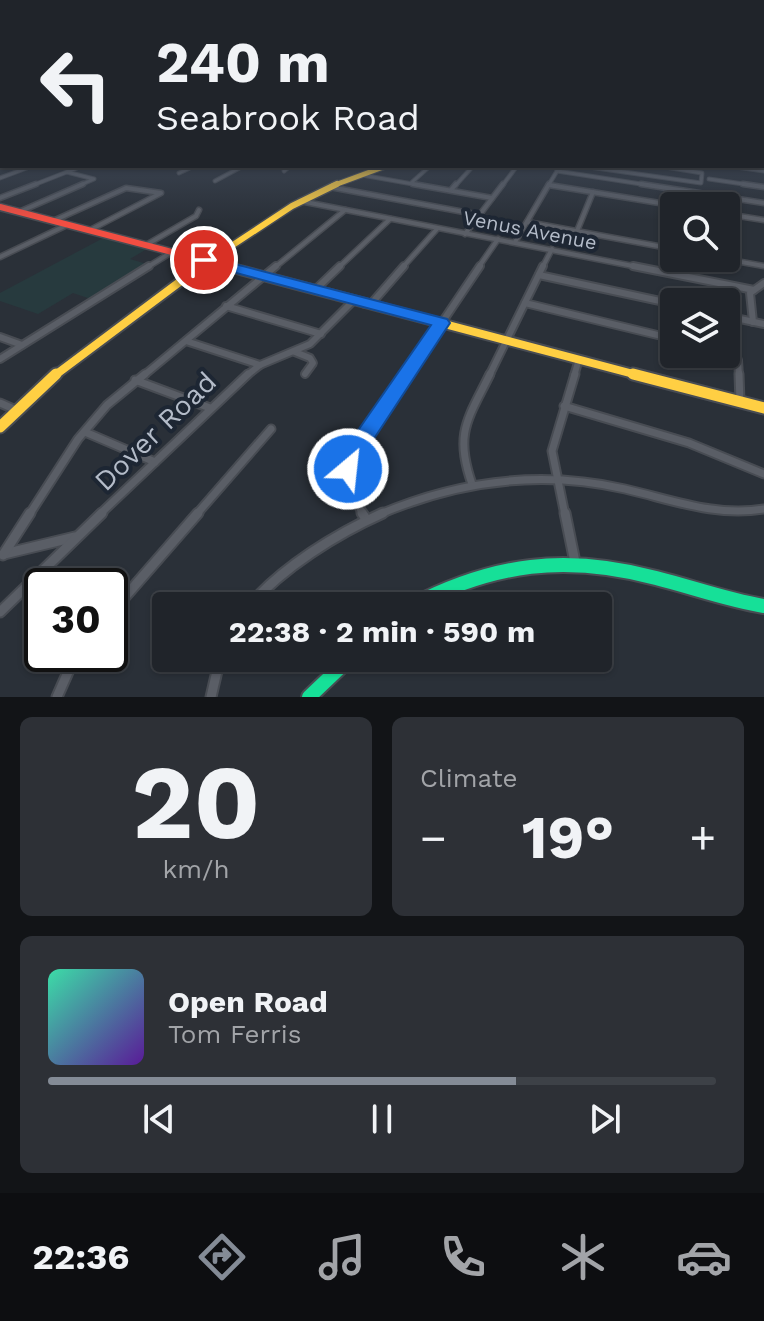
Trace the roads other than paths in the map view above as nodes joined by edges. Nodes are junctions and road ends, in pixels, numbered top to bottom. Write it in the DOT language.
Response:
graph roads {
  1 [pos="27,168"];
  2 [pos="77,168"];
  3 [pos="190,168"];
  4 [pos="239,168"];
  5 [pos="288,168"];
  6 [pos="380,168"];
  7 [pos="428,168"];
  8 [pos="471,168"];
  9 [pos="515,168"];
  10 [pos="559,168"];
  11 [pos="596,168"];
  12 [pos="674,168"];
  13 [pos="743,168"];
  14 [pos="0,171"];
  15 [pos="284,171"];
  16 [pos="764,171"];
  17 [pos="67,172"];
  18 [pos="179,173"];
  19 [pos="12,174"];
  20 [pos="361,175"];
  21 [pos="0,178"];
  22 [pos="709,179"];
  23 [pos="215,181"];
  24 [pos="411,183"];
  25 [pos="549,185"];
  26 [pos="329,187"];
  27 [pos="764,187"];
  28 [pos="451,190"];
  29 [pos="593,192"];
  30 [pos="492,198"];
  31 [pos="300,201"];
  32 [pos="660,203"];
  33 [pos="764,203"];
  34 [pos="0,206"];
  35 [pos="199,210"];
  36 [pos="345,210"];
  37 [pos="19,212"];
  38 [pos="480,215"];
  39 [pos="740,216"];
  40 [pos="390,219"];
  41 [pos="764,220"];
  42 [pos="53,221"];
  43 [pos="527,222"];
  44 [pos="67,225"];
  45 [pos="437,229"];
  46 [pos="90,231"];
  47 [pos="577,231"];
  48 [pos="465,234"];
  49 [pos="498,239"];
  50 [pos="515,242"];
  51 [pos="146,245"];
  52 [pos="660,246"];
  53 [pos="552,249"];
  54 [pos="172,252"];
  55 [pos="0,257"];
  56 [pos="211,262"];
  57 [pos="740,262"];
  58 [pos="764,266"];
  59 [pos="539,275"];
  60 [pos="263,276"];
  61 [pos="764,283"];
  62 [pos="315,290"];
  63 [pos="754,290"];
  64 [pos="354,300"];
  65 [pos="660,301"];
  66 [pos="525,303"];
  67 [pos="371,304"];
  68 [pos="226,306"];
  69 [pos="740,319"];
  70 [pos="753,322"];
  71 [pos="441,323"];
  72 [pos="764,324"];
  73 [pos="321,334"];
  74 [pos="660,336"];
  75 [pos="0,337"];
  76 [pos="507,340"];
  77 [pos="186,341"];
  78 [pos="22,345"];
  79 [pos="295,352"];
  80 [pos="0,359"];
  81 [pos="579,359"];
  82 [pos="260,365"];
  83 [pos="738,368"];
  84 [pos="305,374"];
  85 [pos="135,380"];
  86 [pos="740,402"];
  87 [pos="0,403"];
  88 [pos="564,406"];
  89 [pos="210,408"];
  90 [pos="764,408"];
  91 [pos="16,410"];
  92 [pos="0,427"];
  93 [pos="271,429"];
  94 [pos="85,432"];
  95 [pos="155,462"];
  96 [pos="764,474"];
  97 [pos="557,479"];
  98 [pos="472,484"];
  99 [pos="764,509"];
  100 [pos="366,519"];
  101 [pos="78,536"];
  102 [pos="2,555"];
  103 [pos="575,562"];
  104 [pos="263,592"];
  105 [pos="436,592"];
  106 [pos="128,593"];
  107 [pos="764,606"];
  108 [pos="0,612"];
  109 [pos="68,672"];
  110 [pos="217,672"];
  111 [pos="335,672"];
  112 [pos="57,697"];
  113 [pos="211,697"];
  114 [pos="309,697"];
  1 -- 19 [label="street"];
  2 -- 17 [label="street"];
  3 -- 18 [label="street"];
  4 -- 23 [label="street"];
  5 -- 15 [label="street"];
  6 -- 20 [label="street"];
  7 -- 24 [label="street"];
  8 -- 28 [label="street"];
  9 -- 30 [label="street"];
  10 -- 25 [label="street"];
  10 -- 33 [label="street"];
  11 -- 12 [label="street"];
  13 -- 16 [label="street"];
  14 -- 19 [label="street"];
  17 -- 34 [label="street"];
  17 -- 37 [label="street"];
  19 -- 21 [label="street"];
  20 -- 24 [label="street"];
  20 -- 26 [label="street"];
  22 -- 27 [label="street"];
  24 -- 28 [label="street"];
  25 -- 29 [label="street"];
  25 -- 43 [label="street"];
  26 -- 31 [label="street"];
  26 -- 38 [label="street"];
  28 -- 30 [label="street"];
  29 -- 32 [label="street"];
  29 -- 47 [label="street"];
  30 -- 38 [label="street"];
  31 -- 36 [label="street, Venus Avenue"];
  31 -- 56 [label="street"];
  34 -- 37 [label="street"];
  35 -- 51 [label="street"];
  36 -- 40 [label="street, Venus Avenue"];
  36 -- 60 [label="street"];
  37 -- 42 [label="street"];
  38 -- 48 [label="street"];
  39 -- 41 [label="street"];
  40 -- 45 [label="street, Venus Avenue"];
  40 -- 62 [label="street"];
  42 -- 44 [label="street"];
  42 -- 46 [label="street"];
  43 -- 47 [label="street"];
  43 -- 50 [label="street"];
  44 -- 46 [label="street"];
  44 -- 55 [label="street"];
  45 -- 48 [label="street, Venus Avenue"];
  45 -- 67 [label="street"];
  46 -- 51 [label="street"];
  47 -- 52 [label="street"];
  48 -- 49 [label="street, Venus Avenue"];
  49 -- 50 [label="street, Venus Avenue"];
  49 -- 71 [label="street"];
  50 -- 53 [label="street, Venus Avenue"];
  51 -- 54 [label="street"];
  53 -- 59 [label="street"];
  53 -- 63 [label="street, Venus Avenue"];
  54 -- 56 [label="street"];
  54 -- 78 [label="street"];
  56 -- 60 [label="street"];
  56 -- 91 [label="street"];
  57 -- 58 [label="street"];
  59 -- 65 [label="street"];
  59 -- 66 [label="street"];
  60 -- 62 [label="street"];
  60 -- 68 [label="street"];
  61 -- 63 [label="street"];
  62 -- 64 [label="street"];
  63 -- 70 [label="street"];
  64 -- 67 [label="street"];
  64 -- 73 [label="street, Dover Road"];
  66 -- 74 [label="street"];
  66 -- 76 [label="street"];
  67 -- 71 [label="street"];
  68 -- 73 [label="street"];
  68 -- 77 [label="street"];
  69 -- 70 [label="street"];
  70 -- 72 [label="street"];
  71 -- 76 [label="street"];
  71 -- 100 [label="street"];
  73 -- 79 [label="street, Dover Road"];
  75 -- 78 [label="street"];
  76 -- 81 [label="street"];
  76 -- 98 [label="street"];
  77 -- 82 [label="street"];
  77 -- 85 [label="street"];
  78 -- 80 [label="street"];
  79 -- 82 [label="street, Dover Road"];
  79 -- 84 [label="street"];
  81 -- 86 [label="street"];
  81 -- 88 [label="street"];
  82 -- 89 [label="street, Dover Road"];
  83 -- 86 [label="street"];
  85 -- 89 [label="street"];
  85 -- 94 [label="street"];
  86 -- 90 [label="street"];
  87 -- 91 [label="street"];
  88 -- 96 [label="street"];
  88 -- 97 [label="street"];
  89 -- 95 [label="street, Dover Road"];
  91 -- 92 [label="street"];
  93 -- 106 [label="street"];
  94 -- 95 [label="street"];
  94 -- 102 [label="street"];
  95 -- 101 [label="street, Dover Road"];
  97 -- 98 [label="street"];
  97 -- 99 [label="street"];
  97 -- 103 [label="street"];
  98 -- 100 [label="street"];
  100 -- 104 [label="street"];
  101 -- 102 [label="street"];
  101 -- 108 [label="street, Dover Road"];
  103 -- 105 [label="street"];
  103 -- 107 [label="street"];
  109 -- 112 [label="street"];
  110 -- 113 [label="street"];
  111 -- 114 [label="street"];
}
